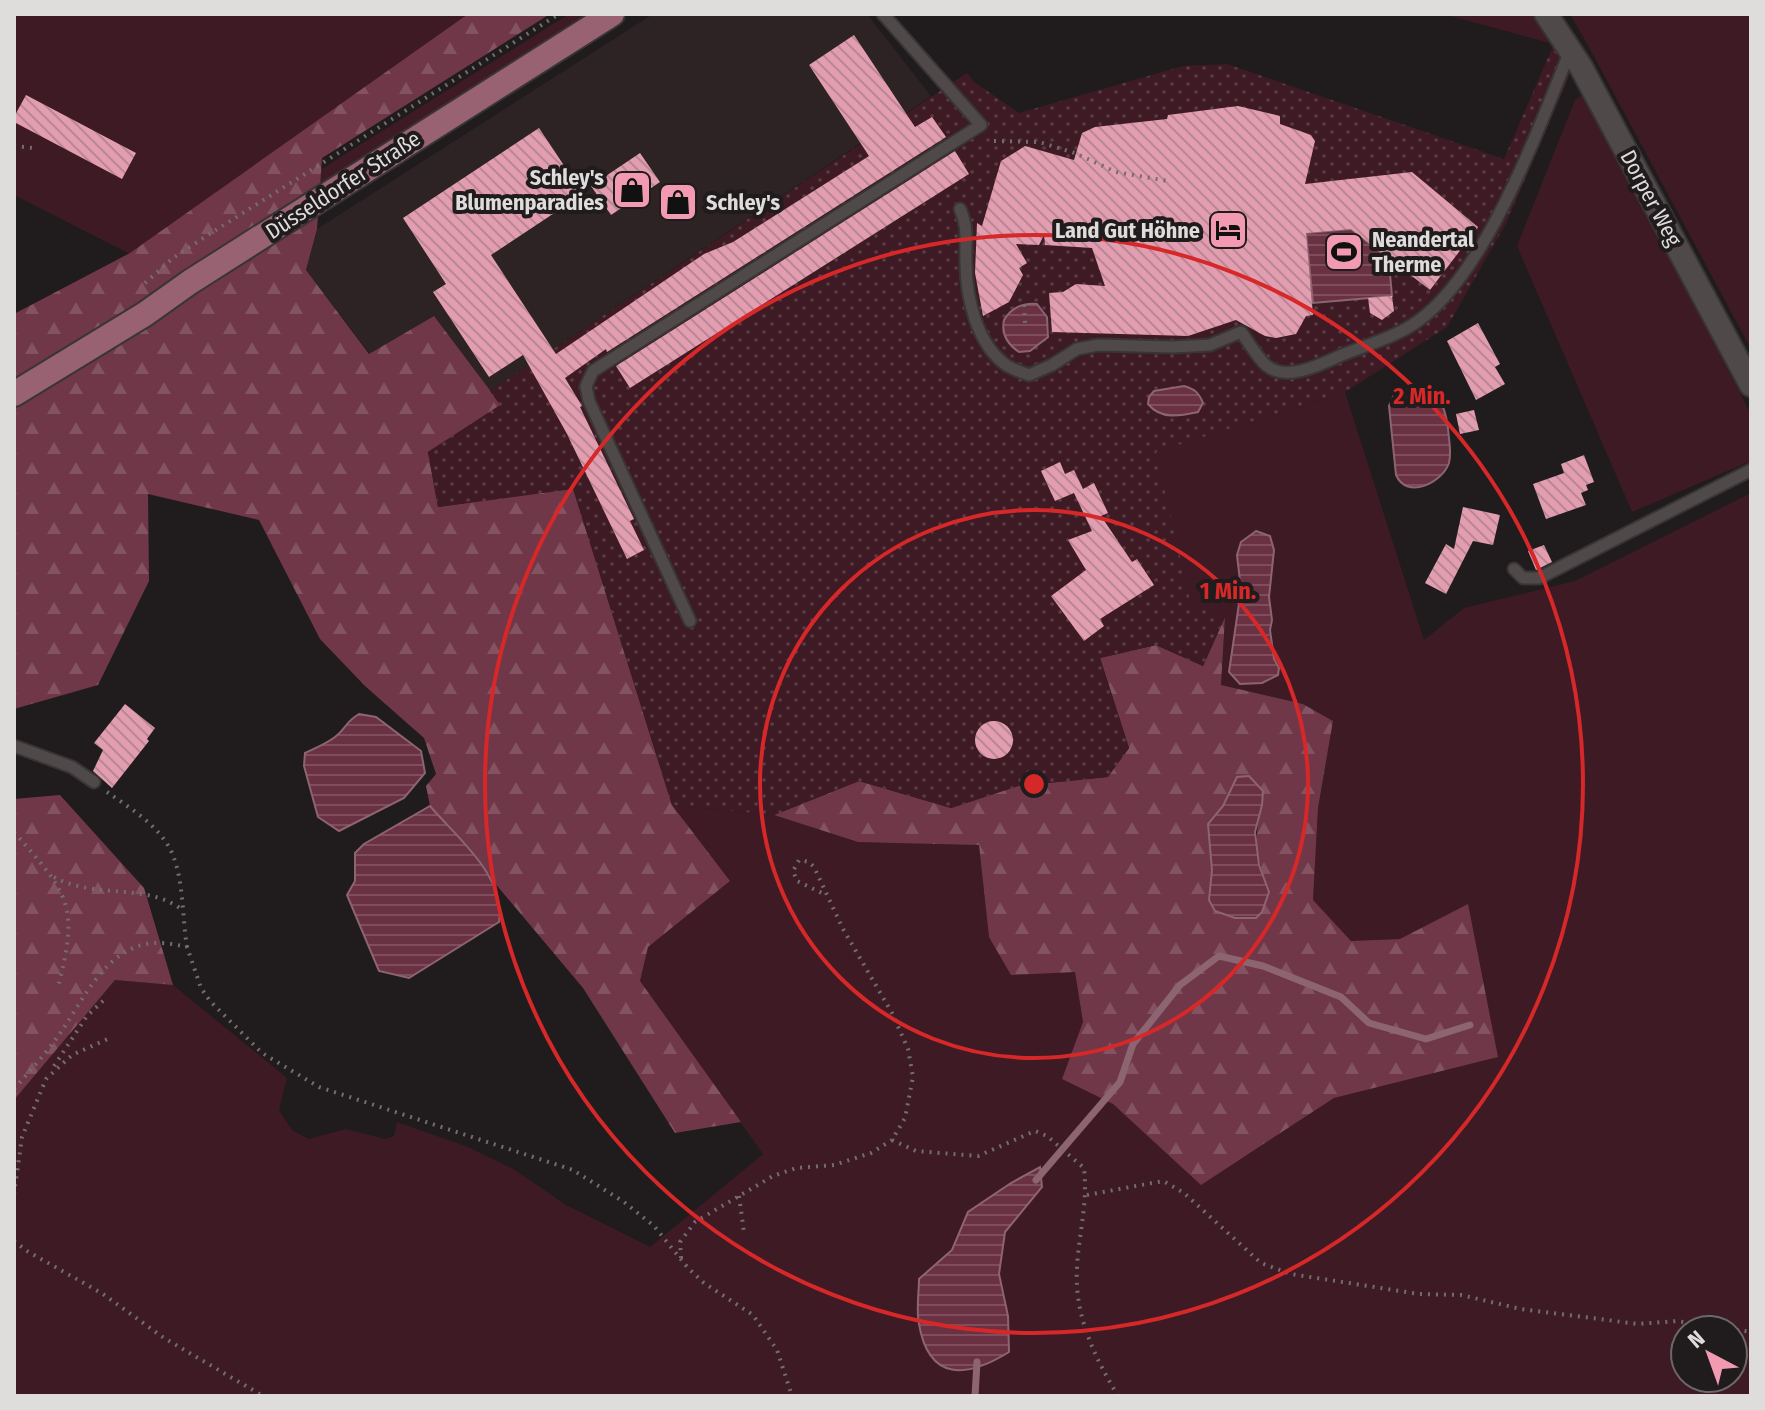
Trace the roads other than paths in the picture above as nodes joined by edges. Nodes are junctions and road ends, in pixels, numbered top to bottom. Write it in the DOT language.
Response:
graph roads {
  1 [pos="612,14"];
  2 [pos="883,14"];
  3 [pos="1546,14"];
  4 [pos="1571,51"];
  5 [pos="960,209"];
  6 [pos="1751,385"];
  7 [pos="14,394"];
  8 [pos="1751,470"];
  9 [pos="1514,569"];
  10 [pos="690,621"];
  11 [pos="14,746"];
  12 [pos="94,782"];
  1 -- 7 [label="main road, Düsseldorfer Straße"];
  2 -- 10 [label="lane"];
  3 -- 4 [label="street, Dorper Weg"];
  4 -- 5 [label="lane"];
  4 -- 6 [label="street, Dorper Weg"];
  8 -- 9 [label="lane"];
  11 -- 12 [label="lane"];
}
